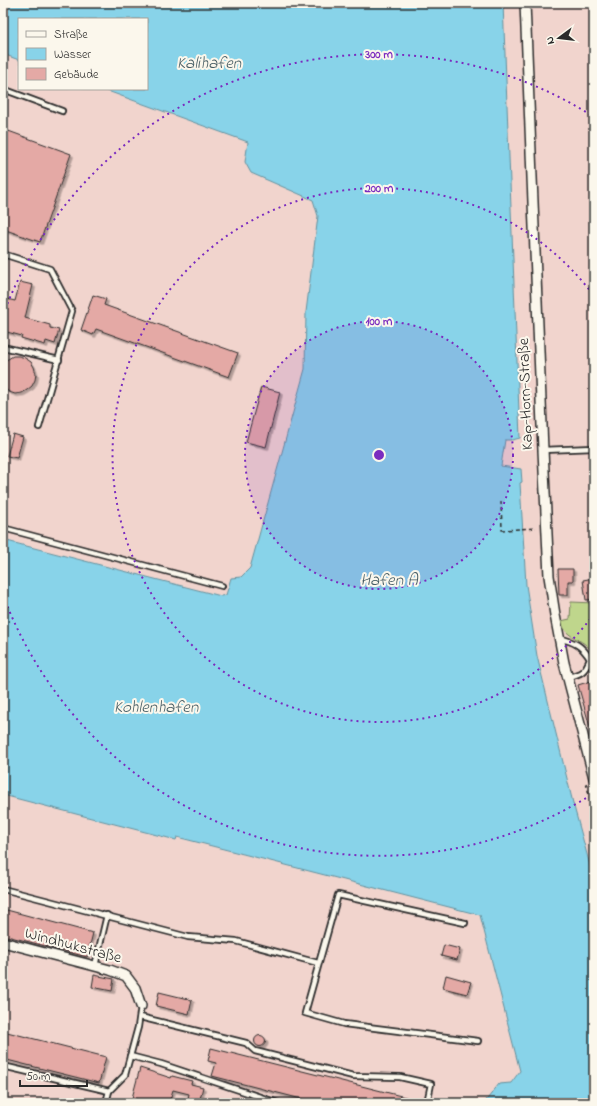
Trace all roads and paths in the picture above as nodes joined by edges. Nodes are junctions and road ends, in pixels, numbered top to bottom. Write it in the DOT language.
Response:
graph roads {
  1 [pos="525,3"];
  2 [pos="3,89"];
  3 [pos="62,111"];
  4 [pos="3,254"];
  5 [pos="3,347"];
  6 [pos="59,360"];
  7 [pos="39,427"];
  8 [pos="594,448"];
  9 [pos="543,450"];
  10 [pos="501,501"];
  11 [pos="3,528"];
  12 [pos="536,528"];
  13 [pos="222,586"];
  14 [pos="559,637"];
  15 [pos="568,677"];
  16 [pos="594,778"];
  17 [pos="3,889"];
  18 [pos="107,915"];
  19 [pos="465,923"];
  20 [pos="3,942"];
  21 [pos="318,963"];
  22 [pos="95,966"];
  23 [pos="141,1006"];
  24 [pos="140,1017"];
  25 [pos="478,1041"];
  26 [pos="130,1056"];
  27 [pos="3,1066"];
  28 [pos="109,1091"];
  29 [pos="106,1103"];
  30 [pos="278,1103"];
  31 [pos="427,1103"];
  1 -- 9 [label="street, Kap-Horn-Straße"];
  2 -- 3 [label="lane"];
  4 -- 6 [label="lane"];
  5 -- 6 [label="lane"];
  6 -- 7 [label="lane"];
  8 -- 9 [label="lane"];
  9 -- 14 [label="street, Kap-Horn-Straße"];
  10 -- 12 [label="path"];
  11 -- 13 [label="lane"];
  14 -- 15 [label="street, Kap-Horn-Straße"];
  14 -- 15 [label="lane"];
  15 -- 16 [label="street, Kap-Horn-Straße"];
  17 -- 18 [label="lane"];
  18 -- 21 [label="lane"];
  18 -- 22 [label="lane"];
  19 -- 21 [label="lane"];
  20 -- 22 [label="street, Windhukstraße"];
  21 -- 25 [label="lane"];
  22 -- 23 [label="street, Windhukstraße"];
  23 -- 24 [label="lane"];
  24 -- 26 [label="lane"];
  24 -- 31 [label="lane"];
  26 -- 28 [label="lane"];
  26 -- 30 [label="lane"];
  27 -- 28 [label="lane"];
  28 -- 29 [label="lane"];
}
